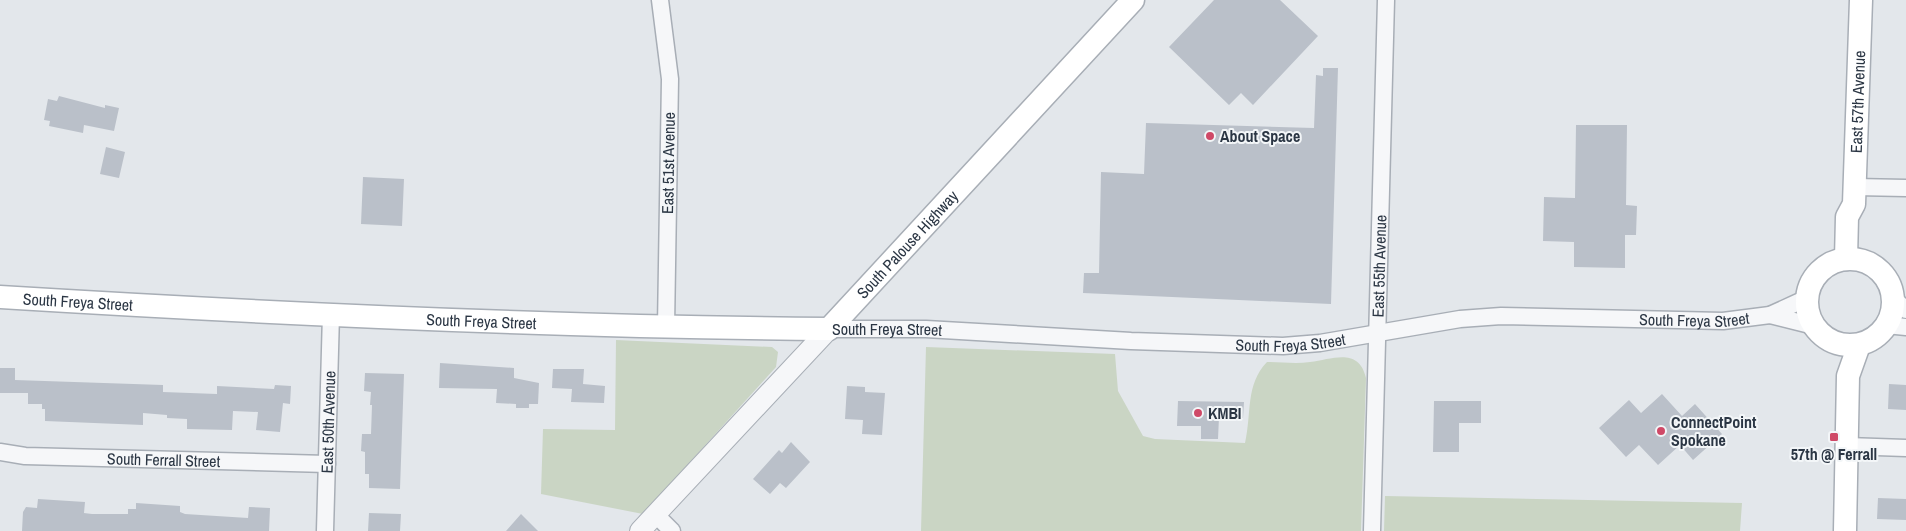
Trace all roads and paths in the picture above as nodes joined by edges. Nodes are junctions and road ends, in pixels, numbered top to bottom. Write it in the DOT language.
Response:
graph roads {
  1 [pos="660,0"];
  2 [pos="1133,0"];
  3 [pos="1386,0"];
  4 [pos="1861,0"];
  5 [pos="1906,188"];
  6 [pos="1854,195"];
  7 [pos="1853,260"];
  8 [pos="0,297"];
  9 [pos="1805,299"];
  10 [pos="1899,304"];
  11 [pos="331,314"];
  12 [pos="1770,315"];
  13 [pos="1814,326"];
  14 [pos="1896,326"];
  15 [pos="666,328"];
  16 [pos="829,329"];
  17 [pos="1377,335"];
  18 [pos="1850,345"];
  19 [pos="1847,446"];
  20 [pos="1906,448"];
  21 [pos="0,452"];
  22 [pos="327,464"];
  23 [pos="656,514"];
  24 [pos="325,531"];
  25 [pos="640,531"];
  26 [pos="672,531"];
  27 [pos="1372,531"];
  28 [pos="1845,531"];
  1 -- 15 [label="street, East 51st Avenue"];
  2 -- 16 [label="main road, South Palouse Highway"];
  3 -- 17 [label="street, East 55th Avenue"];
  4 -- 6 [label="main road, East 57th Avenue"];
  5 -- 6 [label="street"];
  6 -- 7 [label="main road, East 57th Avenue"];
  7 -- 9 [label="main road"];
  7 -- 10 [label="main road"];
  8 -- 11 [label="main road, South Freya Street"];
  9 -- 12 [label="street, South Freya Street"];
  9 -- 13 [label="main road"];
  10 -- 14 [label="main road"];
  11 -- 15 [label="main road, South Freya Street"];
  11 -- 22 [label="street, East 50th Avenue"];
  12 -- 13 [label="street, South Freya Street"];
  12 -- 17 [label="street, South Freya Street"];
  13 -- 18 [label="main road"];
  14 -- 18 [label="main road"];
  15 -- 16 [label="main road, South Freya Street"];
  16 -- 17 [label="street, South Freya Street"];
  16 -- 23 [label="street, South Palouse Highway"];
  17 -- 27 [label="street, East 55th Avenue"];
  18 -- 19 [label="main road"];
  19 -- 20 [label="street"];
  19 -- 28 [label="main road"];
  21 -- 22 [label="street, South Ferrall Street"];
  22 -- 24 [label="street, East 50th Avenue"];
  23 -- 25 [label="street, South Palouse Highway"];
  23 -- 26 [label="street"];
}
